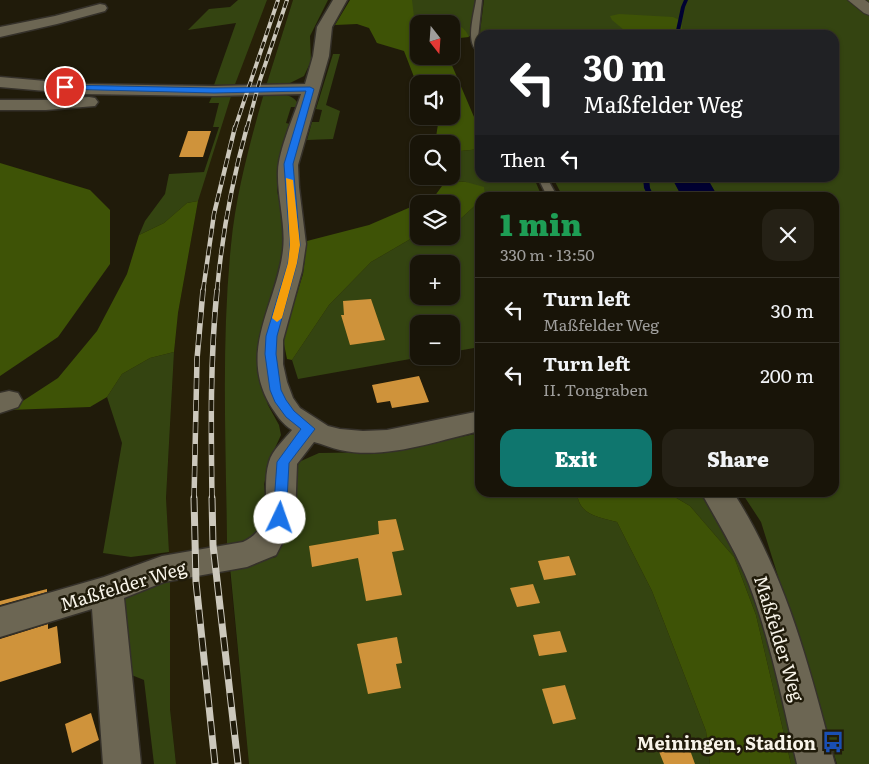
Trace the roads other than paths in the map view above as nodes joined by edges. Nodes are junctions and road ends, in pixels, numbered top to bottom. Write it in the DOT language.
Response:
graph roads {
  1 [pos="340,0"];
  2 [pos="479,0"];
  3 [pos="855,0"];
  4 [pos="100,8"];
  5 [pos="869,10"];
  6 [pos="475,30"];
  7 [pos="0,32"];
  8 [pos="0,82"];
  9 [pos="310,89"];
  10 [pos="214,91"];
  11 [pos="0,105"];
  12 [pos="475,422"];
  13 [pos="308,429"];
  14 [pos="719,497"];
  15 [pos="107,590"];
  16 [pos="0,622"];
  17 [pos="122,764"];
  18 [pos="816,764"];
  1 -- 9 [label="street"];
  2 -- 6 [label="lane"];
  3 -- 5 [label="street"];
  4 -- 7 [label="street"];
  8 -- 10 [label="street"];
  9 -- 10 [label="street"];
  9 -- 13 [label="street"];
  10 -- 11 [label="street"];
  12 -- 13 [label="street"];
  13 -- 15 [label="street, Maßfelder Weg"];
  14 -- 18 [label="street, Maßfelder Weg"];
  15 -- 16 [label="street, Maßfelder Weg"];
  15 -- 17 [label="street"];
}
